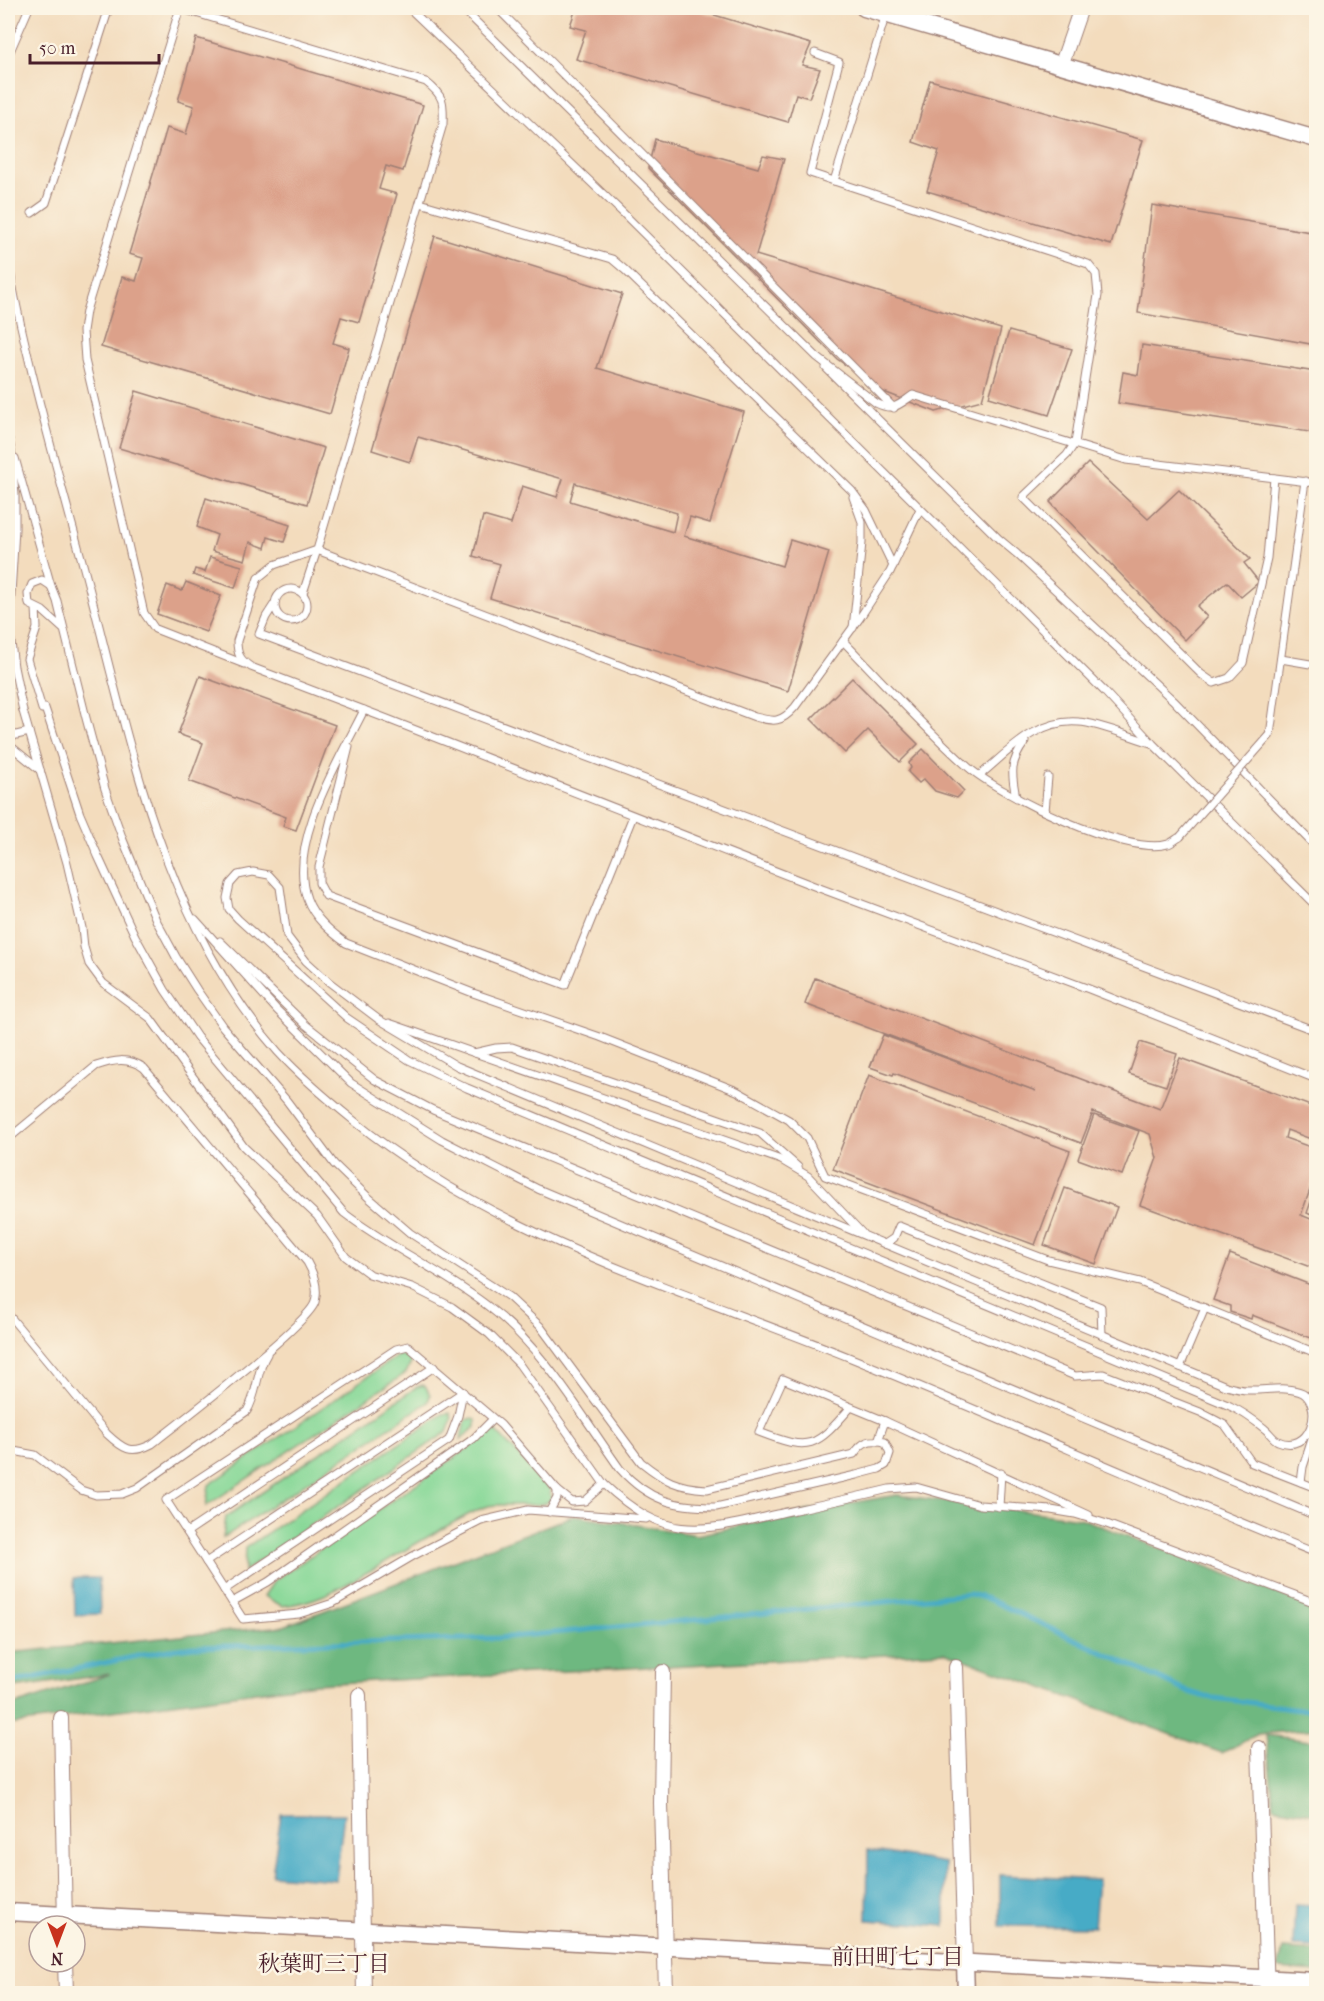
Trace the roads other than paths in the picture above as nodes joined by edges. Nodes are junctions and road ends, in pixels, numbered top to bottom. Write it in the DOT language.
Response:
graph roads {
  1 [pos="29,8"];
  2 [pos="109,8"];
  3 [pos="179,8"];
  4 [pos="409,8"];
  5 [pos="462,8"];
  6 [pos="497,8"];
  7 [pos="864,8"];
  8 [pos="1081,8"];
  9 [pos="886,14"];
  10 [pos="815,53"];
  11 [pos="8,56"];
  12 [pos="1061,66"];
  13 [pos="1317,139"];
  14 [pos="834,181"];
  15 [pos="420,203"];
  16 [pos="32,213"];
  17 [pos="8,257"];
  18 [pos="817,357"];
  19 [pos="894,408"];
  20 [pos="8,430"];
  21 [pos="8,435"];
  22 [pos="1075,443"];
  23 [pos="1274,478"];
  24 [pos="1305,482"];
  25 [pos="1317,483"];
  26 [pos="852,491"];
  27 [pos="920,509"];
  28 [pos="317,550"];
  29 [pos="893,566"];
  30 [pos="51,586"];
  31 [pos="303,593"];
  32 [pos="275,603"];
  33 [pos="36,608"];
  34 [pos="853,628"];
  35 [pos="63,629"];
  36 [pos="843,641"];
  37 [pos="1281,658"];
  38 [pos="1317,665"];
  39 [pos="251,667"];
  40 [pos="364,710"];
  41 [pos="29,732"];
  42 [pos="352,733"];
  43 [pos="1031,733"];
  44 [pos="8,737"];
  45 [pos="8,744"];
  46 [pos="1153,744"];
  47 [pos="40,770"];
  48 [pos="980,775"];
  49 [pos="1048,777"];
  50 [pos="1016,797"];
  51 [pos="1045,811"];
  52 [pos="633,816"];
  53 [pos="1317,847"];
  54 [pos="1317,906"];
  55 [pos="188,910"];
  56 [pos="378,1019"];
  57 [pos="1317,1032"];
  58 [pos="474,1053"];
  59 [pos="1317,1079"];
  60 [pos="8,1139"];
  61 [pos="808,1176"];
  62 [pos="865,1236"];
  63 [pos="885,1244"];
  64 [pos="1205,1308"];
  65 [pos="8,1314"];
  66 [pos="1102,1335"];
  67 [pos="272,1347"];
  68 [pos="1317,1353"];
  69 [pos="434,1367"];
  70 [pos="1180,1367"];
  71 [pos="463,1392"];
  72 [pos="851,1407"];
  73 [pos="493,1419"];
  74 [pos="885,1421"];
  75 [pos="1316,1424"];
  76 [pos="878,1440"];
  77 [pos="8,1450"];
  78 [pos="1001,1473"];
  79 [pos="1301,1482"];
  80 [pos="604,1484"];
  81 [pos="1317,1488"];
  82 [pos="557,1490"];
  83 [pos="999,1507"];
  84 [pos="549,1512"];
  85 [pos="1317,1516"];
  86 [pos="651,1519"];
  87 [pos="1107,1524"];
  88 [pos="187,1532"];
  89 [pos="1317,1553"];
  90 [pos="206,1562"];
  91 [pos="224,1590"];
  92 [pos="232,1602"];
  93 [pos="1317,1603"];
  94 [pos="957,1667"];
  95 [pos="663,1672"];
  96 [pos="359,1695"];
  97 [pos="62,1718"];
  98 [pos="1259,1748"];
  99 [pos="8,1912"];
  100 [pos="64,1914"];
  101 [pos="27,1915"];
  102 [pos="87,1922"];
  103 [pos="362,1931"];
  104 [pos="665,1947"];
  105 [pos="966,1963"];
  106 [pos="66,1974"];
  107 [pos="1317,1981"];
  108 [pos="1267,1986"];
  109 [pos="66,1994"];
  110 [pos="364,1994"];
  111 [pos="666,1994"];
  112 [pos="966,1994"];
  1 -- 11 [label="lane"];
  2 -- 16 [label="lane"];
  3 -- 15 [label="lane"];
  3 -- 39 [label="lane"];
  4 -- 27 [label="lane"];
  5 -- 18 [label="lane"];
  6 -- 19 [label="lane"];
  7 -- 9 [label="street"];
  8 -- 12 [label="street"];
  9 -- 12 [label="street"];
  9 -- 14 [label="lane"];
  10 -- 14 [label="lane"];
  12 -- 13 [label="street"];
  14 -- 22 [label="lane"];
  15 -- 26 [label="lane"];
  15 -- 28 [label="lane"];
  17 -- 55 [label="lane"];
  18 -- 19 [label="lane"];
  18 -- 53 [label="lane"];
  19 -- 22 [label="lane"];
  20 -- 30 [label="lane"];
  21 -- 41 [label="lane"];
  22 -- 23 [label="lane"];
  22 -- 23 [label="lane"];
  23 -- 24 [label="lane"];
  24 -- 25 [label="lane"];
  24 -- 37 [label="lane"];
  26 -- 29 [label="lane"];
  26 -- 34 [label="lane"];
  27 -- 29 [label="lane"];
  27 -- 46 [label="lane"];
  28 -- 31 [label="lane"];
  28 -- 36 [label="lane"];
  28 -- 39 [label="lane"];
  29 -- 34 [label="lane"];
  30 -- 33 [label="lane"];
  30 -- 35 [label="lane"];
  31 -- 32 [label="lane"];
  31 -- 32 [label="lane"];
  32 -- 57 [label="lane"];
  33 -- 35 [label="lane"];
  33 -- 76 [label="lane"];
  34 -- 36 [label="lane"];
  35 -- 76 [label="lane"];
  36 -- 48 [label="lane"];
  37 -- 38 [label="lane"];
  37 -- 51 [label="lane, bridge"];
  39 -- 40 [label="lane"];
  40 -- 42 [label="lane"];
  40 -- 52 [label="lane"];
  41 -- 44 [label="lane"];
  41 -- 47 [label="lane"];
  42 -- 52 [label="lane"];
  42 -- 64 [label="lane"];
  43 -- 46 [label="lane"];
  43 -- 48 [label="lane"];
  43 -- 50 [label="lane"];
  45 -- 47 [label="lane"];
  46 -- 54 [label="lane"];
  47 -- 80 [label="lane"];
  48 -- 50 [label="lane"];
  49 -- 51 [label="lane"];
  50 -- 51 [label="lane"];
  52 -- 59 [label="lane"];
  55 -- 79 [label="lane"];
  55 -- 85 [label="lane"];
  55 -- 89 [label="lane"];
  56 -- 58 [label="lane"];
  56 -- 62 [label="lane"];
  56 -- 75 [label="lane"];
  58 -- 61 [label="lane"];
  58 -- 61 [label="lane"];
  60 -- 67 [label="lane"];
  61 -- 62 [label="lane"];
  62 -- 63 [label="lane"];
  63 -- 66 [label="lane"];
  63 -- 66 [label="lane"];
  64 -- 68 [label="lane"];
  64 -- 70 [label="lane"];
  65 -- 67 [label="lane"];
  66 -- 70 [label="lane"];
  67 -- 77 [label="lane"];
  69 -- 71 [label="lane"];
  69 -- 88 [label="lane"];
  69 -- 88 [label="lane"];
  70 -- 75 [label="lane"];
  71 -- 73 [label="lane"];
  71 -- 90 [label="lane"];
  71 -- 91 [label="lane"];
  72 -- 72 [label="lane"];
  72 -- 74 [label="lane"];
  73 -- 82 [label="lane"];
  73 -- 92 [label="lane"];
  74 -- 76 [label="lane"];
  74 -- 78 [label="lane"];
  75 -- 79 [label="lane"];
  78 -- 83 [label="lane"];
  78 -- 87 [label="lane"];
  79 -- 81 [label="lane"];
  80 -- 82 [label="lane"];
  80 -- 86 [label="lane"];
  82 -- 84 [label="lane"];
  83 -- 86 [label="lane"];
  83 -- 87 [label="lane"];
  84 -- 86 [label="lane"];
  84 -- 92 [label="lane"];
  87 -- 93 [label="lane"];
  88 -- 90 [label="lane"];
  90 -- 91 [label="lane"];
  91 -- 92 [label="lane"];
  94 -- 105 [label="street"];
  95 -- 104 [label="street"];
  96 -- 103 [label="street"];
  97 -- 100 [label="street"];
  98 -- 108 [label="street"];
  99 -- 101 [label="street"];
  102 -- 103 [label="street"];
  103 -- 104 [label="street"];
  103 -- 110 [label="street"];
  104 -- 105 [label="street"];
  104 -- 111 [label="street"];
  105 -- 108 [label="street"];
  105 -- 112 [label="street"];
  106 -- 109 [label="street"];
  107 -- 108 [label="street"];
}
